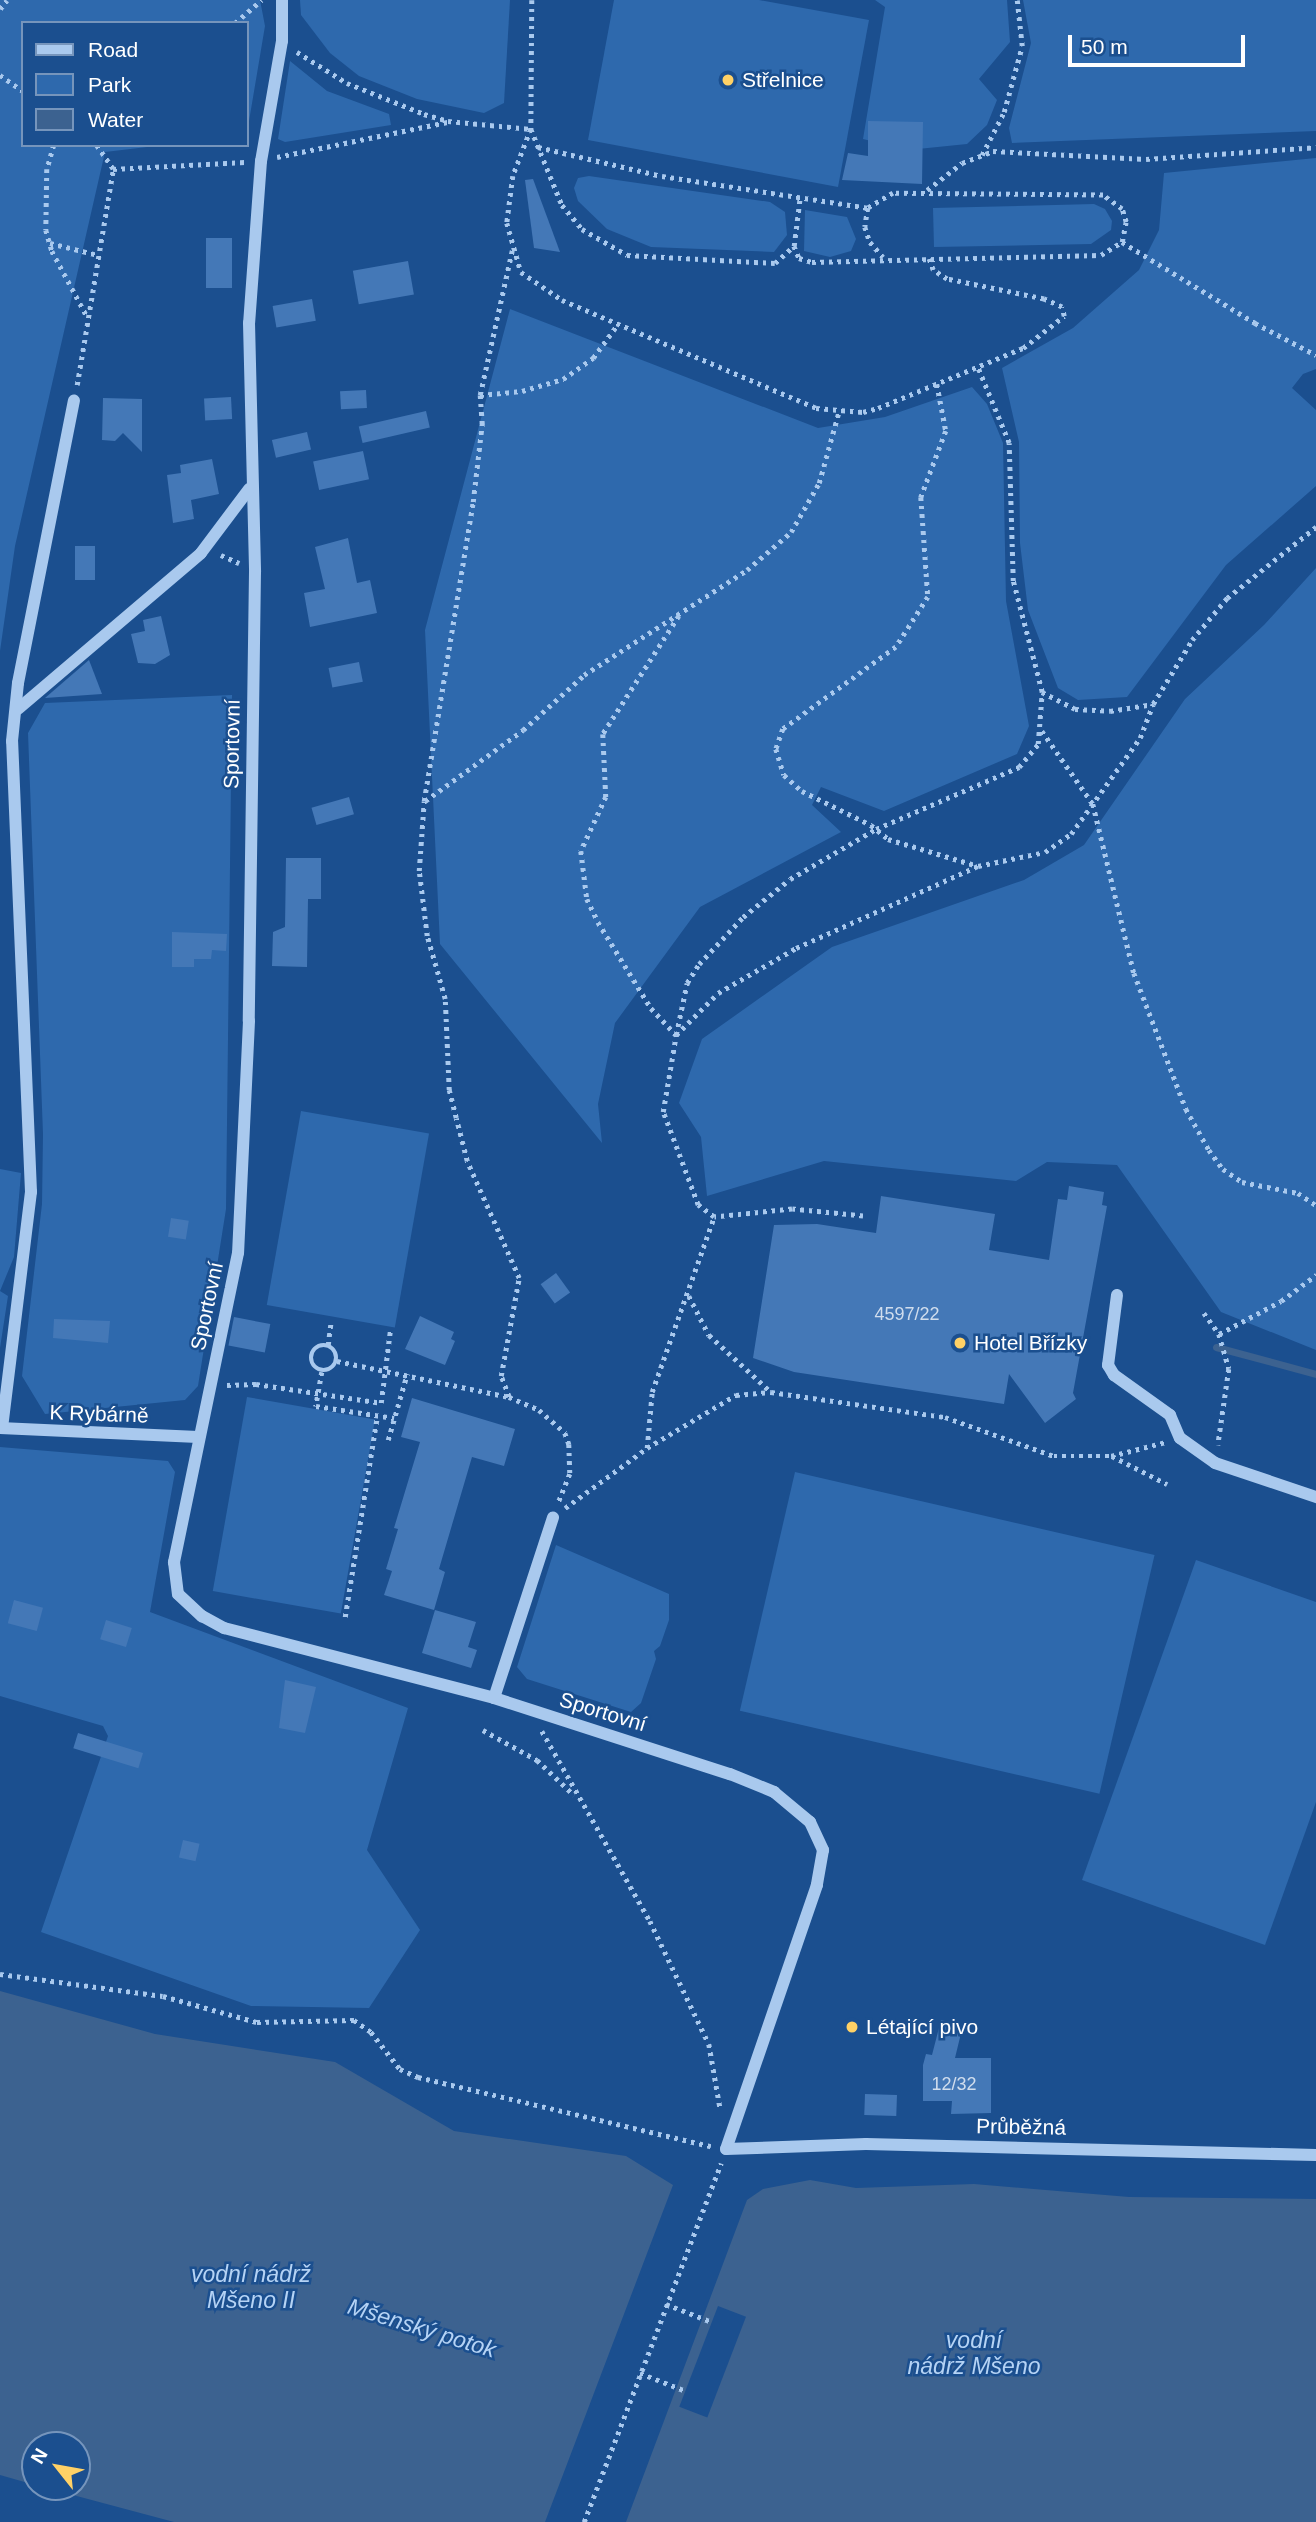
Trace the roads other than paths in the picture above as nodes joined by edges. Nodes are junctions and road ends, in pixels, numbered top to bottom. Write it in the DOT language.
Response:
graph roads {
  1 [pos="282,0"];
  2 [pos="74,400"];
  3 [pos="250,489"];
  4 [pos="18,709"];
  5 [pos="1117,1294"];
  6 [pos="1,1428"];
  7 [pos="198,1437"];
  8 [pos="1316,1497"];
  9 [pos="553,1517"];
  10 [pos="494,1698"];
  11 [pos="726,2149"];
  12 [pos="1316,2155"];
  1 -- 3 [label="street, Sportovní"];
  2 -- 4 [label="street"];
  3 -- 4 [label="street"];
  3 -- 7 [label="street, Sportovní"];
  4 -- 6 [label="street"];
  5 -- 8 [label="street"];
  6 -- 7 [label="street, K Rybárně"];
  7 -- 10 [label="street, Sportovní"];
  9 -- 10 [label="street"];
  10 -- 11 [label="street, Sportovní"];
  11 -- 12 [label="street, Průběžná"];
}
